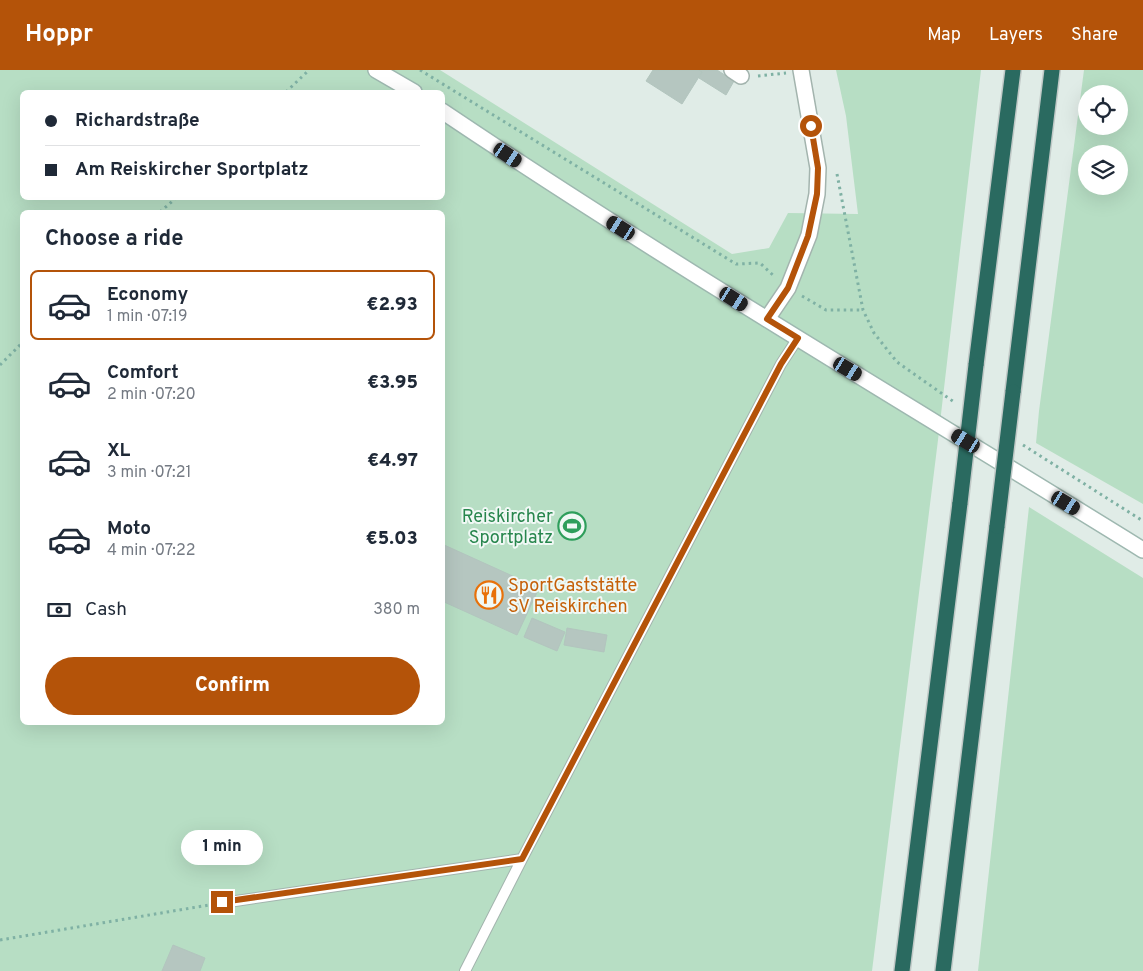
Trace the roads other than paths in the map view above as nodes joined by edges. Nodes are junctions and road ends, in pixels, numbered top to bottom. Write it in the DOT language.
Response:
graph roads {
  1 [pos="376,70"];
  2 [pos="801,70"];
  3 [pos="1012,70"];
  4 [pos="1052,70"];
  5 [pos="411,90"];
  6 [pos="445,113"];
  7 [pos="767,319"];
  8 [pos="798,338"];
  9 [pos="1143,550"];
  10 [pos="522,859"];
  11 [pos="222,902"];
  12 [pos="465,971"];
  13 [pos="902,971"];
  14 [pos="943,971"];
  1 -- 5 [label="main road"];
  2 -- 7 [label="main road"];
  3 -- 13 [label="highway, bridge"];
  4 -- 14 [label="highway, bridge"];
  6 -- 7 [label="main road"];
  7 -- 8 [label="main road"];
  8 -- 9 [label="main road"];
  8 -- 10 [label="lane"];
  10 -- 11 [label="lane"];
  10 -- 12 [label="lane"];
}
